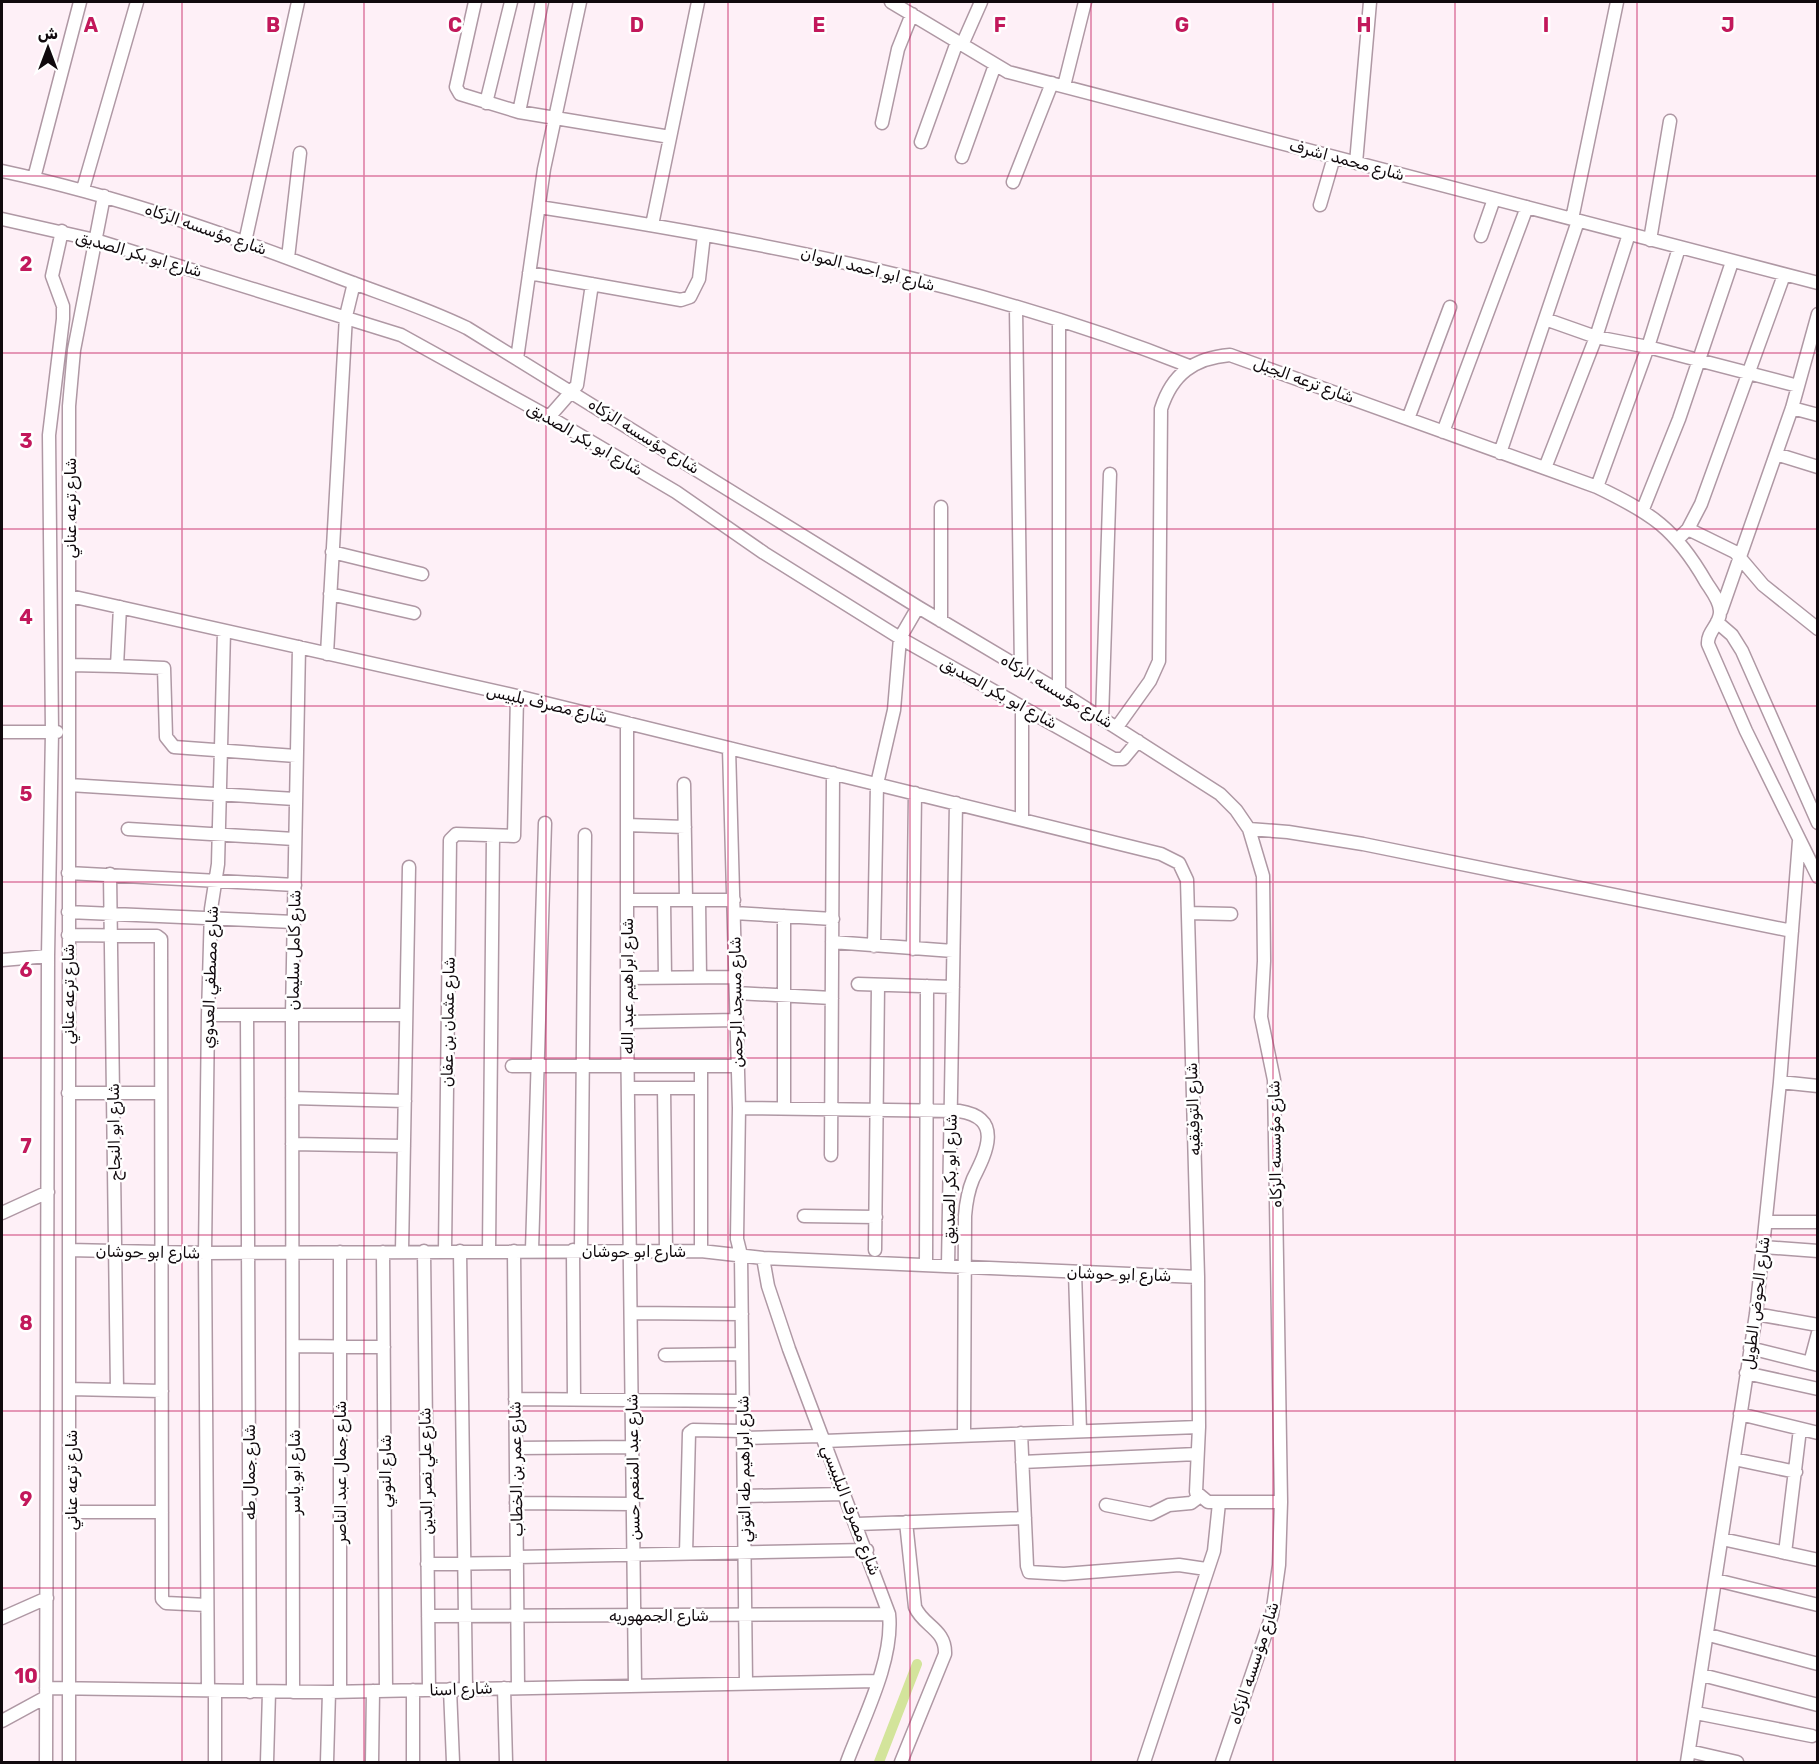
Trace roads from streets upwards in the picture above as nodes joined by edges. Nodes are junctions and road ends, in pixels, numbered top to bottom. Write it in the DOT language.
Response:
graph roads {
  1 [pos="80,2"];
  2 [pos="137,2"];
  3 [pos="298,2"];
  4 [pos="475,2"];
  5 [pos="511,2"];
  6 [pos="542,2"];
  7 [pos="580,2"];
  8 [pos="698,2"];
  9 [pos="894,2"];
  10 [pos="981,2"];
  11 [pos="1085,2"];
  12 [pos="1370,2"];
  13 [pos="1617,2"];
  14 [pos="912,14"];
  15 [pos="959,43"];
  16 [pos="995,65"];
  17 [pos="1058,84"];
  18 [pos="486,103"];
  19 [pos="519,112"];
  20 [pos="553,118"];
  21 [pos="1670,121"];
  22 [pos="882,123"];
  23 [pos="670,137"];
  24 [pos="921,142"];
  25 [pos="300,153"];
  26 [pos="962,157"];
  27 [pos="1334,157"];
  28 [pos="1356,163"];
  29 [pos="2,171"];
  30 [pos="34,178"];
  31 [pos="1014,182"];
  32 [pos="84,189"];
  33 [pos="1494,198"];
  34 [pos="103,201"];
  35 [pos="1320,205"];
  36 [pos="539,207"];
  37 [pos="1527,207"];
  38 [pos="2,219"];
  39 [pos="1575,220"];
  40 [pos="651,225"];
  41 [pos="62,231"];
  42 [pos="96,234"];
  43 [pos="1629,234"];
  44 [pos="704,235"];
  45 [pos="1481,236"];
  46 [pos="1650,240"];
  47 [pos="245,242"];
  48 [pos="1680,248"];
  49 [pos="288,258"];
  50 [pos="1732,262"];
  51 [pos="529,273"];
  52 [pos="1784,275"];
  53 [pos="354,283"];
  54 [pos="1818,283"];
  55 [pos="592,284"];
  56 [pos="1450,307"];
  57 [pos="1016,308"];
  58 [pos="1818,314"];
  59 [pos="345,316"];
  60 [pos="1545,319"];
  61 [pos="1059,320"];
  62 [pos="1596,337"];
  63 [pos="1648,347"];
  64 [pos="517,359"];
  65 [pos="1699,361"];
  66 [pos="1189,366"];
  67 [pos="1750,374"];
  68 [pos="1798,387"];
  69 [pos="571,391"];
  70 [pos="1792,408"];
  71 [pos="1818,415"];
  72 [pos="549,417"];
  73 [pos="1408,419"];
  74 [pos="1443,432"];
  75 [pos="1500,453"];
  76 [pos="1776,454"];
  77 [pos="1818,467"];
  78 [pos="1545,468"];
  79 [pos="1110,474"];
  80 [pos="1597,487"];
  81 [pos="940,507"];
  82 [pos="1642,509"];
  83 [pos="1688,529"];
  84 [pos="1678,539"];
  85 [pos="332,552"];
  86 [pos="1740,556"];
  87 [pos="422,574"];
  88 [pos="330,594"];
  89 [pos="70,596"];
  90 [pos="918,607"];
  91 [pos="120,608"];
  92 [pos="414,613"];
  93 [pos="1719,617"];
  94 [pos="940,621"];
  95 [pos="1818,629"];
  96 [pos="224,631"];
  97 [pos="900,638"];
  98 [pos="298,647"];
  99 [pos="327,654"];
  100 [pos="70,665"];
  101 [pos="117,666"];
  102 [pos="1021,670"];
  103 [pos="1059,691"];
  104 [pos="517,696"];
  105 [pos="1022,706"];
  106 [pos="1102,719"];
  107 [pos="627,723"];
  108 [pos="1116,727"];
  109 [pos="2,732"];
  110 [pos="52,732"];
  111 [pos="68,732"];
  112 [pos="1134,739"];
  113 [pos="729,748"];
  114 [pos="221,752"];
  115 [pos="296,756"];
  116 [pos="833,773"];
  117 [pos="684,784"];
  118 [pos="877,784"];
  119 [pos="69,785"];
  120 [pos="915,793"];
  121 [pos="220,795"];
  122 [pos="295,799"];
  123 [pos="956,803"];
  124 [pos="1022,819"];
  125 [pos="545,823"];
  126 [pos="1818,823"];
  127 [pos="627,825"];
  128 [pos="685,827"];
  129 [pos="128,829"];
  130 [pos="1248,829"];
  131 [pos="219,834"];
  132 [pos="585,835"];
  133 [pos="493,837"];
  134 [pos="294,839"];
  135 [pos="1799,840"];
  136 [pos="409,867"];
  137 [pos="68,873"];
  138 [pos="110,874"];
  139 [pos="1818,877"];
  140 [pos="216,881"];
  141 [pos="295,885"];
  142 [pos="627,900"];
  143 [pos="664,900"];
  144 [pos="693,900"];
  145 [pos="734,900"];
  146 [pos="68,912"];
  147 [pos="734,913"];
  148 [pos="111,914"];
  149 [pos="1188,914"];
  150 [pos="1231,914"];
  151 [pos="784,916"];
  152 [pos="210,918"];
  153 [pos="832,919"];
  154 [pos="294,922"];
  155 [pos="1792,931"];
  156 [pos="68,935"];
  157 [pos="111,936"];
  158 [pos="832,942"];
  159 [pos="874,946"];
  160 [pos="913,949"];
  161 [pos="953,951"];
  162 [pos="48,956"];
  163 [pos="2,960"];
  164 [pos="700,977"];
  165 [pos="736,977"];
  166 [pos="627,978"];
  167 [pos="665,978"];
  168 [pos="858,984"];
  169 [pos="878,985"];
  170 [pos="927,986"];
  171 [pos="953,987"];
  172 [pos="736,993"];
  173 [pos="784,996"];
  174 [pos="832,998"];
  175 [pos="208,1015"];
  176 [pos="247,1015"];
  177 [pos="292,1015"];
  178 [pos="406,1015"];
  179 [pos="737,1020"];
  180 [pos="627,1022"];
  181 [pos="512,1065"];
  182 [pos="538,1066"];
  183 [pos="583,1066"];
  184 [pos="627,1066"];
  185 [pos="701,1066"];
  186 [pos="738,1066"];
  187 [pos="1780,1082"];
  188 [pos="1818,1086"];
  189 [pos="628,1088"];
  190 [pos="664,1088"];
  191 [pos="701,1088"];
  192 [pos="68,1093"];
  193 [pos="113,1093"];
  194 [pos="161,1093"];
  195 [pos="292,1098"];
  196 [pos="405,1101"];
  197 [pos="739,1108"];
  198 [pos="784,1109"];
  199 [pos="832,1110"];
  200 [pos="877,1110"];
  201 [pos="926,1111"];
  202 [pos="951,1111"];
  203 [pos="292,1144"];
  204 [pos="404,1146"];
  205 [pos="831,1155"];
  206 [pos="48,1192"];
  207 [pos="2,1213"];
  208 [pos="804,1216"];
  209 [pos="876,1217"];
  210 [pos="1817,1218"];
  211 [pos="1766,1222"];
  212 [pos="1763,1247"];
  213 [pos="69,1250"];
  214 [pos="532,1250"];
  215 [pos="577,1250"];
  216 [pos="630,1250"];
  217 [pos="666,1250"];
  218 [pos="875,1250"];
  219 [pos="116,1251"];
  220 [pos="402,1251"];
  221 [pos="424,1251"];
  222 [pos="445,1251"];
  223 [pos="460,1251"];
  224 [pos="489,1251"];
  225 [pos="514,1251"];
  226 [pos="701,1251"];
  227 [pos="1818,1251"];
  228 [pos="160,1252"];
  229 [pos="249,1252"];
  230 [pos="294,1252"];
  231 [pos="340,1252"];
  232 [pos="383,1252"];
  233 [pos="205,1253"];
  234 [pos="741,1255"];
  235 [pos="763,1258"];
  236 [pos="926,1265"];
  237 [pos="948,1266"];
  238 [pos="964,1267"];
  239 [pos="1075,1272"];
  240 [pos="1198,1277"];
  241 [pos="631,1313"];
  242 [pos="742,1314"];
  243 [pos="1755,1314"];
  244 [pos="1818,1325"];
  245 [pos="1818,1333"];
  246 [pos="294,1346"];
  247 [pos="340,1347"];
  248 [pos="384,1347"];
  249 [pos="1750,1348"];
  250 [pos="742,1354"];
  251 [pos="665,1355"];
  252 [pos="1814,1364"];
  253 [pos="1746,1373"];
  254 [pos="70,1389"];
  255 [pos="1818,1389"];
  256 [pos="117,1390"];
  257 [pos="162,1391"];
  258 [pos="515,1399"];
  259 [pos="574,1400"];
  260 [pos="632,1400"];
  261 [pos="743,1401"];
  262 [pos="1740,1414"];
  263 [pos="1199,1427"];
  264 [pos="1800,1429"];
  265 [pos="1080,1431"];
  266 [pos="1021,1433"];
  267 [pos="1818,1433"];
  268 [pos="743,1434"];
  269 [pos="964,1435"];
  270 [pos="823,1439"];
  271 [pos="516,1448"];
  272 [pos="633,1448"];
  273 [pos="1197,1454"];
  274 [pos="1734,1459"];
  275 [pos="1022,1462"];
  276 [pos="1796,1472"];
  277 [pos="845,1494"];
  278 [pos="744,1496"];
  279 [pos="1199,1497"];
  280 [pos="516,1503"];
  281 [pos="1219,1503"];
  282 [pos="1281,1503"];
  283 [pos="633,1504"];
  284 [pos="1106,1505"];
  285 [pos="71,1512"];
  286 [pos="162,1512"];
  287 [pos="1025,1518"];
  288 [pos="906,1522"];
  289 [pos="857,1524"];
  290 [pos="1722,1539"];
  291 [pos="867,1550"];
  292 [pos="745,1553"];
  293 [pos="1785,1553"];
  294 [pos="686,1554"];
  295 [pos="634,1555"];
  296 [pos="517,1560"];
  297 [pos="1818,1560"];
  298 [pos="464,1563"];
  299 [pos="428,1564"];
  300 [pos="1206,1569"];
  301 [pos="1716,1580"];
  302 [pos="47,1598"];
  303 [pos="207,1605"];
  304 [pos="1818,1605"];
  305 [pos="745,1614"];
  306 [pos="889,1614"];
  307 [pos="518,1615"];
  308 [pos="634,1615"];
  309 [pos="428,1616"];
  310 [pos="465,1616"];
  311 [pos="2,1618"];
  312 [pos="1709,1635"];
  313 [pos="1818,1664"];
  314 [pos="1702,1676"];
  315 [pos="877,1681"];
  316 [pos="746,1683"];
  317 [pos="635,1685"];
  318 [pos="518,1687"];
  319 [pos="504,1688"];
  320 [pos="70,1689"];
  321 [pos="450,1689"];
  322 [pos="466,1689"];
  323 [pos="413,1690"];
  324 [pos="429,1690"];
  325 [pos="212,1691"];
  326 [pos="373,1691"];
  327 [pos="386,1691"];
  328 [pos="250,1692"];
  329 [pos="269,1692"];
  330 [pos="293,1692"];
  331 [pos="335,1692"];
  332 [pos="46,1693"];
  333 [pos="1818,1705"];
  334 [pos="1696,1713"];
  335 [pos="2,1721"];
  336 [pos="1812,1736"];
  337 [pos="1688,1757"];
  338 [pos="46,1762"];
  339 [pos="69,1762"];
  340 [pos="215,1762"];
  341 [pos="267,1762"];
  342 [pos="327,1762"];
  343 [pos="372,1762"];
  344 [pos="413,1762"];
  345 [pos="453,1762"];
  346 [pos="506,1762"];
  347 [pos="847,1762"];
  348 [pos="902,1762"];
  349 [pos="1144,1762"];
  350 [pos="1222,1762"];
  351 [pos="1737,1762"];
  1 -- 30 [label="street"];
  2 -- 32 [label="street"];
  3 -- 47 [label="street"];
  4 -- 18 [label="street"];
  5 -- 18 [label="street"];
  6 -- 19 [label="street"];
  7 -- 20 [label="street"];
  8 -- 23 [label="street"];
  9 -- 14 [label="street, شارع محمد اشرف"];
  10 -- 15 [label="street"];
  11 -- 17 [label="street"];
  12 -- 28 [label="street"];
  13 -- 39 [label="street"];
  14 -- 15 [label="street, شارع محمد اشرف"];
  14 -- 22 [label="street"];
  15 -- 16 [label="street, شارع محمد اشرف"];
  15 -- 24 [label="street"];
  16 -- 17 [label="street, شارع محمد اشرف"];
  16 -- 26 [label="street"];
  17 -- 27 [label="street, شارع محمد اشرف"];
  17 -- 31 [label="street"];
  18 -- 19 [label="street"];
  19 -- 20 [label="street"];
  20 -- 23 [label="street"];
  20 -- 36 [label="street"];
  21 -- 46 [label="street"];
  23 -- 40 [label="street"];
  25 -- 49 [label="street"];
  27 -- 28 [label="street, شارع محمد اشرف"];
  27 -- 35 [label="street"];
  28 -- 33 [label="street, شارع محمد اشرف"];
  29 -- 30 [label="street, شارع مؤسسه الزكاه"];
  30 -- 32 [label="street, شارع مؤسسه الزكاه"];
  32 -- 34 [label="street, شارع مؤسسه الزكاه"];
  33 -- 37 [label="street, شارع محمد اشرف"];
  33 -- 45 [label="street"];
  34 -- 42 [label="street, شارع ترعه عناني"];
  34 -- 47 [label="street, شارع مؤسسه الزكاه"];
  36 -- 40 [label="street, شارع ابو احمد الموان"];
  36 -- 51 [label="street"];
  37 -- 39 [label="street, شارع محمد اشرف"];
  37 -- 74 [label="street"];
  38 -- 41 [label="street, شارع ابو بكر الصديق"];
  39 -- 43 [label="street, شارع محمد اشرف"];
  39 -- 60 [label="street"];
  40 -- 44 [label="street, شارع ابو احمد الموان"];
  41 -- 42 [label="street, شارع ابو بكر الصديق"];
  41 -- 110 [label="street, شارع ترعه عناني"];
  42 -- 59 [label="street, شارع ابو بكر الصديق"];
  42 -- 89 [label="street, شارع ترعه عناني"];
  43 -- 46 [label="street, شارع محمد اشرف"];
  43 -- 62 [label="street"];
  44 -- 55 [label="street"];
  44 -- 57 [label="street, شارع ابو احمد الموان"];
  46 -- 48 [label="street, شارع محمد اشرف"];
  47 -- 49 [label="street, شارع مؤسسه الزكاه"];
  48 -- 50 [label="street, شارع محمد اشرف"];
  48 -- 63 [label="street"];
  49 -- 53 [label="street, شارع مؤسسه الزكاه"];
  50 -- 52 [label="street, شارع محمد اشرف"];
  50 -- 65 [label="street"];
  51 -- 55 [label="street"];
  51 -- 64 [label="street"];
  52 -- 54 [label="street, شارع محمد اشرف"];
  52 -- 67 [label="street"];
  53 -- 59 [label="street"];
  53 -- 64 [label="street, شارع مؤسسه الزكاه"];
  55 -- 69 [label="street"];
  56 -- 73 [label="street"];
  57 -- 61 [label="street, شارع ابو احمد الموان"];
  57 -- 102 [label="street"];
  58 -- 68 [label="street"];
  59 -- 72 [label="street, شارع ابو بكر الصديق"];
  59 -- 85 [label="street"];
  60 -- 62 [label="street"];
  60 -- 75 [label="street"];
  61 -- 66 [label="street, شارع ابو احمد الموان"];
  61 -- 103 [label="street"];
  62 -- 63 [label="street"];
  62 -- 78 [label="street"];
  63 -- 65 [label="street"];
  63 -- 80 [label="street"];
  64 -- 69 [label="street, شارع مؤسسه الزكاه"];
  65 -- 67 [label="street"];
  65 -- 82 [label="street"];
  66 -- 73 [label="street, شارع ترعه الجبل"];
  66 -- 108 [label="street, شارع ترعه الجبل"];
  67 -- 68 [label="street"];
  67 -- 83 [label="street"];
  68 -- 70 [label="street"];
  69 -- 72 [label="street"];
  69 -- 90 [label="street, شارع مؤسسه الزكاه"];
  70 -- 71 [label="street"];
  70 -- 76 [label="street"];
  72 -- 97 [label="street, شارع ابو بكر الصديق"];
  73 -- 74 [label="street, شارع ترعه الجبل"];
  74 -- 75 [label="street, شارع ترعه الجبل"];
  75 -- 78 [label="street, شارع ترعه الجبل"];
  76 -- 77 [label="street"];
  76 -- 86 [label="street"];
  78 -- 80 [label="street, شارع ترعه الجبل"];
  79 -- 106 [label="street"];
  80 -- 82 [label="street, شارع ترعه الجبل"];
  81 -- 94 [label="street"];
  82 -- 84 [label="street, شارع ترعه الجبل"];
  83 -- 84 [label="street"];
  83 -- 86 [label="street"];
  84 -- 93 [label="street, شارع ترعه الجبل"];
  85 -- 87 [label="street"];
  85 -- 88 [label="street"];
  86 -- 93 [label="street"];
  86 -- 95 [label="street"];
  88 -- 92 [label="street"];
  88 -- 99 [label="street"];
  89 -- 91 [label="street, شارع مصرف بلبيس"];
  89 -- 100 [label="street, شارع ترعه عناني"];
  90 -- 94 [label="street, شارع مؤسسه الزكاه"];
  90 -- 97 [label="street"];
  91 -- 96 [label="street, شارع مصرف بلبيس"];
  91 -- 101 [label="street"];
  93 -- 126 [label="street, شارع ترعه الجبل"];
  93 -- 135 [label="street"];
  94 -- 102 [label="street, شارع مؤسسه الزكاه"];
  96 -- 98 [label="street, شارع مصرف بلبيس"];
  96 -- 114 [label="street, شارع مصطفي العدوي"];
  97 -- 105 [label="street, شارع ابو بكر الصديق"];
  97 -- 118 [label="street"];
  98 -- 99 [label="street, شارع مصرف بلبيس"];
  98 -- 115 [label="street, شارع كامل سليمان"];
  99 -- 104 [label="street, شارع مصرف بلبيس"];
  100 -- 101 [label="street"];
  100 -- 111 [label="street, شارع ترعه عناني"];
  101 -- 114 [label="street"];
  102 -- 103 [label="street, شارع مؤسسه الزكاه"];
  103 -- 106 [label="street, شارع مؤسسه الزكاه"];
  104 -- 107 [label="street, شارع مصرف بلبيس"];
  104 -- 133 [label="street"];
  105 -- 112 [label="street, شارع ابو بكر الصديق"];
  105 -- 124 [label="street"];
  106 -- 108 [label="street, شارع مؤسسه الزكاه"];
  107 -- 113 [label="street, شارع مصرف بلبيس"];
  107 -- 127 [label="street, شارع ابراهيم عبد الله"];
  108 -- 112 [label="street, شارع مؤسسه الزكاه"];
  109 -- 110 [label="street"];
  110 -- 111 [label="street"];
  110 -- 162 [label="street, شارع ترعه عناني"];
  111 -- 119 [label="street, شارع ترعه عناني"];
  112 -- 130 [label="street, شارع مؤسسه الزكاه"];
  113 -- 116 [label="street, شارع مصرف بلبيس"];
  113 -- 145 [label="street, شارع مسجد الرحمن"];
  114 -- 115 [label="street"];
  114 -- 121 [label="street, شارع مصطفي العدوي"];
  115 -- 122 [label="street, شارع كامل سليمان"];
  116 -- 118 [label="street, شارع مصرف بلبيس"];
  116 -- 153 [label="street"];
  117 -- 128 [label="street"];
  118 -- 120 [label="street, شارع مصرف بلبيس"];
  118 -- 159 [label="street"];
  119 -- 121 [label="street"];
  119 -- 137 [label="street, شارع ترعه عناني"];
  120 -- 123 [label="street, شارع مصرف بلبيس"];
  120 -- 160 [label="street"];
  121 -- 122 [label="street"];
  121 -- 131 [label="street, شارع مصطفي العدوي"];
  122 -- 134 [label="street, شارع كامل سليمان"];
  123 -- 124 [label="street, شارع مصرف بلبيس"];
  123 -- 161 [label="street, شارع ابو بكر الصديق"];
  124 -- 149 [label="street, شارع التوفيقيه"];
  125 -- 182 [label="street"];
  127 -- 128 [label="street"];
  127 -- 142 [label="street, شارع ابراهيم عبد الله"];
  128 -- 144 [label="street"];
  129 -- 131 [label="street"];
  130 -- 155 [label="street"];
  130 -- 282 [label="street, شارع مؤسسه الزكاه"];
  131 -- 134 [label="street"];
  131 -- 140 [label="street, شارع مصطفي العدوي"];
  132 -- 183 [label="street"];
  133 -- 222 [label="street, شارع عثمان بن عفان"];
  133 -- 224 [label="street"];
  134 -- 141 [label="street, شارع كامل سليمان"];
  135 -- 139 [label="street"];
  135 -- 155 [label="street, شارع الحوض الطويل"];
  136 -- 178 [label="street"];
  137 -- 138 [label="street"];
  137 -- 146 [label="street, شارع ترعه عناني"];
  138 -- 140 [label="street"];
  138 -- 148 [label="street, شارع ابو النجاح"];
  140 -- 141 [label="street"];
  140 -- 152 [label="street, شارع مصطفي العدوي"];
  141 -- 154 [label="street, شارع كامل سليمان"];
  142 -- 143 [label="street"];
  142 -- 166 [label="street, شارع ابراهيم عبد الله"];
  143 -- 144 [label="street"];
  143 -- 167 [label="street"];
  144 -- 145 [label="street"];
  144 -- 164 [label="street"];
  145 -- 147 [label="street, شارع مسجد الرحمن"];
  146 -- 148 [label="street"];
  146 -- 156 [label="street, شارع ترعه عناني"];
  147 -- 151 [label="street"];
  147 -- 165 [label="street, شارع مسجد الرحمن"];
  148 -- 152 [label="street"];
  148 -- 157 [label="street, شارع ابو النجاح"];
  149 -- 150 [label="street"];
  149 -- 240 [label="street, شارع التوفيقيه"];
  151 -- 153 [label="street"];
  151 -- 173 [label="street"];
  152 -- 154 [label="street"];
  152 -- 175 [label="street, شارع مصطفي العدوي"];
  153 -- 158 [label="street"];
  154 -- 177 [label="street, شارع كامل سليمان"];
  155 -- 187 [label="street, شارع الحوض الطويل"];
  156 -- 157 [label="street"];
  156 -- 192 [label="street, شارع ترعه عناني"];
  157 -- 193 [label="street, شارع ابو النجاح"];
  157 -- 194 [label="street"];
  158 -- 159 [label="street"];
  158 -- 174 [label="street"];
  159 -- 160 [label="street"];
  160 -- 161 [label="street"];
  161 -- 171 [label="street, شارع ابو بكر الصديق"];
  162 -- 163 [label="street"];
  162 -- 206 [label="street, شارع ترعه عناني"];
  164 -- 165 [label="street"];
  164 -- 167 [label="street"];
  165 -- 172 [label="street, شارع مسجد الرحمن"];
  166 -- 167 [label="street"];
  166 -- 180 [label="street, شارع ابراهيم عبد الله"];
  168 -- 169 [label="street"];
  169 -- 170 [label="street"];
  169 -- 200 [label="street"];
  170 -- 171 [label="street"];
  170 -- 201 [label="street"];
  171 -- 202 [label="street, شارع ابو بكر الصديق"];
  172 -- 173 [label="street"];
  172 -- 179 [label="street, شارع مسجد الرحمن"];
  173 -- 174 [label="street"];
  173 -- 198 [label="street"];
  174 -- 199 [label="street"];
  175 -- 176 [label="street"];
  175 -- 233 [label="street, شارع مصطفي العدوي"];
  176 -- 177 [label="street"];
  176 -- 229 [label="street, شارع جمال طه"];
  177 -- 178 [label="street"];
  177 -- 195 [label="street, شارع كامل سليمان"];
  178 -- 196 [label="street"];
  179 -- 180 [label="street"];
  179 -- 186 [label="street, شارع مسجد الرحمن"];
  180 -- 184 [label="street, شارع ابراهيم عبد الله"];
  181 -- 182 [label="street"];
  182 -- 183 [label="street"];
  182 -- 214 [label="street"];
  183 -- 184 [label="street"];
  183 -- 215 [label="street"];
  184 -- 185 [label="street"];
  184 -- 189 [label="street, شارع ابراهيم عبد الله"];
  185 -- 186 [label="street"];
  185 -- 191 [label="street"];
  186 -- 197 [label="street, شارع مسجد الرحمن"];
  187 -- 188 [label="street"];
  187 -- 211 [label="street, شارع الحوض الطويل"];
  189 -- 190 [label="street"];
  189 -- 216 [label="street, شارع ابراهيم عبد الله"];
  190 -- 191 [label="street"];
  190 -- 217 [label="street"];
  191 -- 226 [label="street"];
  192 -- 193 [label="street"];
  192 -- 213 [label="street, شارع ترعه عناني"];
  193 -- 194 [label="street"];
  193 -- 219 [label="street, شارع ابو النجاح"];
  194 -- 228 [label="street"];
  195 -- 196 [label="street"];
  195 -- 203 [label="street, شارع كامل سليمان"];
  196 -- 204 [label="street"];
  197 -- 198 [label="street"];
  197 -- 234 [label="street, شارع مسجد الرحمن"];
  198 -- 199 [label="street"];
  199 -- 200 [label="street"];
  199 -- 205 [label="street"];
  200 -- 201 [label="street"];
  200 -- 209 [label="street"];
  201 -- 202 [label="street"];
  201 -- 236 [label="street"];
  202 -- 237 [label="street, شارع ابو بكر الصديق"];
  202 -- 238 [label="street"];
  203 -- 204 [label="street"];
  203 -- 230 [label="street, شارع كامل سليمان"];
  204 -- 220 [label="street"];
  206 -- 207 [label="street"];
  206 -- 302 [label="street, شارع ترعه عناني"];
  208 -- 209 [label="street"];
  209 -- 218 [label="street"];
  210 -- 211 [label="street"];
  211 -- 212 [label="street, شارع الحوض الطويل"];
  212 -- 227 [label="street"];
  212 -- 243 [label="street, شارع الحوض الطويل"];
  213 -- 219 [label="street, شارع ابو حوشان"];
  213 -- 254 [label="street, شارع ترعه عناني"];
  214 -- 215 [label="street, شارع ابو حوشان"];
  214 -- 225 [label="street, شارع ابو حوشان"];
  215 -- 216 [label="street, شارع ابو حوشان"];
  215 -- 259 [label="street"];
  216 -- 217 [label="street, شارع ابو حوشان"];
  216 -- 241 [label="street, شارع عبد المنعم حسن"];
  217 -- 226 [label="street, شارع ابو حوشان"];
  219 -- 228 [label="street, شارع ابو حوشان"];
  219 -- 256 [label="street, شارع ابو النجاح"];
  220 -- 221 [label="street, شارع ابو حوشان"];
  220 -- 232 [label="street, شارع ابو حوشان"];
  221 -- 222 [label="street, شارع ابو حوشان"];
  221 -- 299 [label="street, شارع علي نصر الدين"];
  222 -- 223 [label="street, شارع ابو حوشان"];
  223 -- 224 [label="street, شارع ابو حوشان"];
  223 -- 298 [label="street"];
  224 -- 225 [label="street, شارع ابو حوشان"];
  225 -- 258 [label="street, شارع عمر بن الخطاب"];
  226 -- 234 [label="street, شارع ابو حوشان"];
  228 -- 233 [label="street, شارع ابو حوشان"];
  228 -- 257 [label="street"];
  229 -- 230 [label="street, شارع ابو حوشان"];
  229 -- 233 [label="street, شارع ابو حوشان"];
  229 -- 328 [label="street, شارع جمال طه"];
  230 -- 231 [label="street, شارع ابو حوشان"];
  230 -- 246 [label="street, شارع ابو ياسر"];
  231 -- 232 [label="street, شارع ابو حوشان"];
  231 -- 247 [label="street, شارع جمال عبد الناصر"];
  232 -- 248 [label="street, شارع النوبي"];
  233 -- 303 [label="street, شارع مصطفي العدوي"];
  234 -- 235 [label="street, شارع ابو حوشان"];
  234 -- 242 [label="street, شارع ابراهيم طه التوني"];
  235 -- 236 [label="street, شارع ابو حوشان"];
  235 -- 270 [label="street, شارع مصرف البلبيسي"];
  236 -- 237 [label="street, شارع ابو حوشان"];
  237 -- 238 [label="street, شارع ابو حوشان"];
  238 -- 239 [label="street, شارع ابو حوشان"];
  238 -- 269 [label="street"];
  239 -- 240 [label="street, شارع ابو حوشان"];
  239 -- 265 [label="street"];
  240 -- 263 [label="street, شارع التوفيقيه"];
  241 -- 242 [label="street"];
  241 -- 260 [label="street, شارع عبد المنعم حسن"];
  242 -- 250 [label="street, شارع ابراهيم طه التوني"];
  243 -- 244 [label="street"];
  243 -- 249 [label="street, شارع الحوض الطويل"];
  245 -- 252 [label="street"];
  246 -- 247 [label="street"];
  246 -- 330 [label="street, شارع ابو ياسر"];
  247 -- 248 [label="street"];
  247 -- 331 [label="street, شارع جمال عبد الناصر"];
  248 -- 327 [label="street, شارع النوبي"];
  249 -- 252 [label="street"];
  249 -- 253 [label="street, شارع الحوض الطويل"];
  250 -- 251 [label="street"];
  250 -- 261 [label="street, شارع ابراهيم طه التوني"];
  253 -- 255 [label="street"];
  253 -- 262 [label="street, شارع الحوض الطويل"];
  254 -- 256 [label="street"];
  254 -- 285 [label="street, شارع ترعه عناني"];
  256 -- 257 [label="street"];
  257 -- 286 [label="street"];
  258 -- 259 [label="street"];
  258 -- 271 [label="street, شارع عمر بن الخطاب"];
  259 -- 260 [label="street"];
  260 -- 261 [label="street"];
  260 -- 272 [label="street, شارع عبد المنعم حسن"];
  261 -- 268 [label="street, شارع ابراهيم طه التوني"];
  262 -- 264 [label="street"];
  262 -- 274 [label="street, شارع الحوض الطويل"];
  263 -- 265 [label="street"];
  263 -- 273 [label="street, شارع التوفيقيه"];
  264 -- 267 [label="street"];
  264 -- 276 [label="street"];
  265 -- 266 [label="street"];
  266 -- 269 [label="street"];
  266 -- 275 [label="street"];
  268 -- 270 [label="street"];
  268 -- 278 [label="street, شارع ابراهيم طه التوني"];
  268 -- 294 [label="street"];
  269 -- 270 [label="street"];
  270 -- 277 [label="street, شارع مصرف البلبيسي"];
  271 -- 272 [label="street"];
  271 -- 280 [label="street, شارع عمر بن الخطاب"];
  272 -- 283 [label="street, شارع عبد المنعم حسن"];
  273 -- 275 [label="street"];
  273 -- 279 [label="street, شارع التوفيقيه"];
  274 -- 276 [label="street"];
  274 -- 290 [label="street, شارع الحوض الطويل"];
  275 -- 287 [label="street"];
  276 -- 293 [label="street"];
  277 -- 278 [label="street"];
  277 -- 289 [label="street, شارع مصرف البلبيسي"];
  278 -- 292 [label="street, شارع ابراهيم طه التوني"];
  279 -- 281 [label="street"];
  279 -- 284 [label="street"];
  280 -- 283 [label="street"];
  280 -- 296 [label="street, شارع عمر بن الخطاب"];
  281 -- 282 [label="street"];
  281 -- 300 [label="street"];
  282 -- 350 [label="street, شارع مؤسسه الزكاه"];
  283 -- 295 [label="street, شارع عبد المنعم حسن"];
  285 -- 286 [label="street"];
  285 -- 320 [label="street, شارع ترعه عناني"];
  286 -- 303 [label="street"];
  287 -- 288 [label="street"];
  287 -- 300 [label="street"];
  288 -- 289 [label="street"];
  288 -- 348 [label="street"];
  289 -- 291 [label="street, شارع مصرف البلبيسي"];
  290 -- 293 [label="street"];
  290 -- 301 [label="street, شارع الحوض الطويل"];
  291 -- 292 [label="street"];
  291 -- 306 [label="street, شارع مصرف البلبيسي"];
  292 -- 294 [label="street"];
  292 -- 305 [label="street, شارع ابراهيم طه التوني"];
  293 -- 297 [label="street"];
  294 -- 295 [label="street"];
  295 -- 296 [label="street"];
  295 -- 308 [label="street, شارع عبد المنعم حسن"];
  296 -- 298 [label="street"];
  296 -- 307 [label="street, شارع عمر بن الخطاب"];
  298 -- 299 [label="street"];
  298 -- 310 [label="street"];
  299 -- 309 [label="street, شارع علي نصر الدين"];
  300 -- 349 [label="street"];
  301 -- 304 [label="street"];
  301 -- 312 [label="street, شارع الحوض الطويل"];
  302 -- 311 [label="street"];
  302 -- 332 [label="street, شارع ترعه عناني"];
  303 -- 325 [label="street, شارع مصطفي العدوي"];
  305 -- 306 [label="street, شارع الجمهوريه"];
  305 -- 308 [label="street, شارع الجمهوريه"];
  305 -- 316 [label="street, شارع ابراهيم طه التوني"];
  306 -- 315 [label="street, شارع مصرف البلبيسي"];
  307 -- 308 [label="street, شارع الجمهوريه"];
  307 -- 310 [label="street, شارع الجمهوريه"];
  307 -- 318 [label="street, شارع عمر بن الخطاب"];
  308 -- 317 [label="street, شارع عبد المنعم حسن"];
  309 -- 310 [label="street, شارع الجمهوريه"];
  309 -- 324 [label="street, شارع علي نصر الدين"];
  310 -- 322 [label="street"];
  312 -- 313 [label="street"];
  312 -- 314 [label="street, شارع الحوض الطويل"];
  314 -- 333 [label="street"];
  314 -- 334 [label="street, شارع الحوض الطويل"];
  315 -- 316 [label="street, شارع اسنا"];
  315 -- 347 [label="street, شارع مصرف البلبيسي"];
  316 -- 317 [label="street, شارع اسنا"];
  317 -- 318 [label="street, شارع اسنا"];
  318 -- 319 [label="street, شارع اسنا"];
  319 -- 322 [label="street, شارع اسنا"];
  319 -- 346 [label="street"];
  320 -- 325 [label="street, شارع اسنا"];
  320 -- 332 [label="street, شارع اسنا"];
  320 -- 339 [label="street, شارع ترعه عناني"];
  321 -- 322 [label="street, شارع اسنا"];
  321 -- 324 [label="street, شارع اسنا"];
  321 -- 345 [label="street"];
  323 -- 324 [label="street, شارع اسنا"];
  323 -- 327 [label="street, شارع اسنا"];
  323 -- 344 [label="street"];
  325 -- 328 [label="street, شارع اسنا"];
  325 -- 340 [label="street"];
  326 -- 327 [label="street, شارع اسنا"];
  326 -- 331 [label="street, شارع اسنا"];
  326 -- 343 [label="street"];
  328 -- 329 [label="street, شارع اسنا"];
  329 -- 330 [label="street, شارع اسنا"];
  329 -- 341 [label="street"];
  330 -- 331 [label="street, شارع اسنا"];
  331 -- 342 [label="street, شارع جمال عبد الناصر"];
  332 -- 335 [label="street"];
  332 -- 338 [label="street, شارع ترعه عناني"];
  334 -- 336 [label="street"];
  334 -- 337 [label="street, شارع الحوض الطويل"];
  337 -- 351 [label="street"];
}
